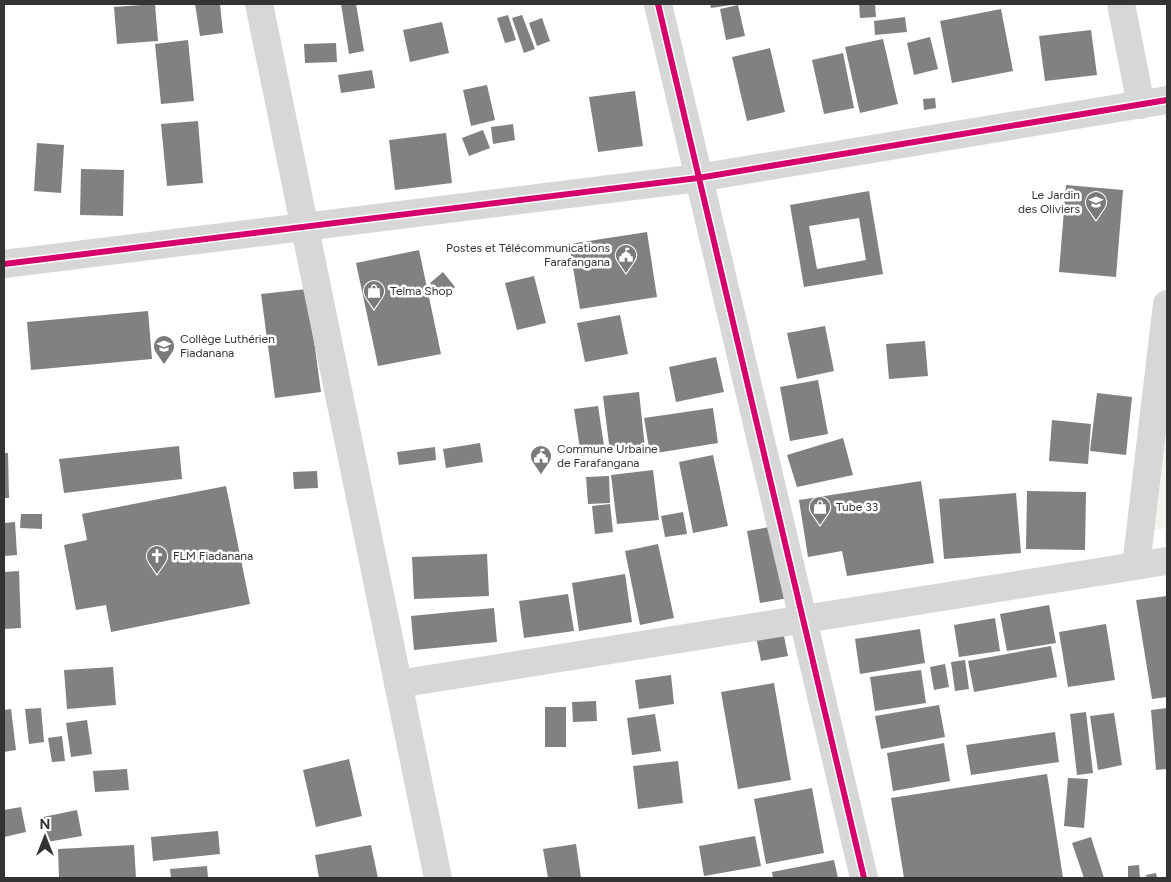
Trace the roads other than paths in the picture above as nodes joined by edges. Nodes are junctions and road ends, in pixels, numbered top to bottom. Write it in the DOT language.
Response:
graph roads {
  1 [pos="259,4"];
  2 [pos="658,4"];
  3 [pos="1121,4"];
  4 [pos="1154,103"];
  5 [pos="698,178"];
  6 [pos="304,225"];
  7 [pos="4,264"];
  8 [pos="1167,304"];
  9 [pos="1167,561"];
  10 [pos="1136,566"];
  11 [pos="803,619"];
  12 [pos="398,684"];
  13 [pos="438,878"];
  14 [pos="864,878"];
  1 -- 6 [label="street"];
  2 -- 5 [label="street"];
  3 -- 4 [label="street"];
  4 -- 5 [label="street"];
  5 -- 6 [label="street"];
  5 -- 11 [label="street"];
  6 -- 7 [label="street"];
  6 -- 12 [label="street"];
  8 -- 10 [label="street"];
  9 -- 10 [label="street"];
  10 -- 11 [label="street"];
  11 -- 12 [label="street"];
  11 -- 14 [label="street"];
  12 -- 13 [label="street"];
}
